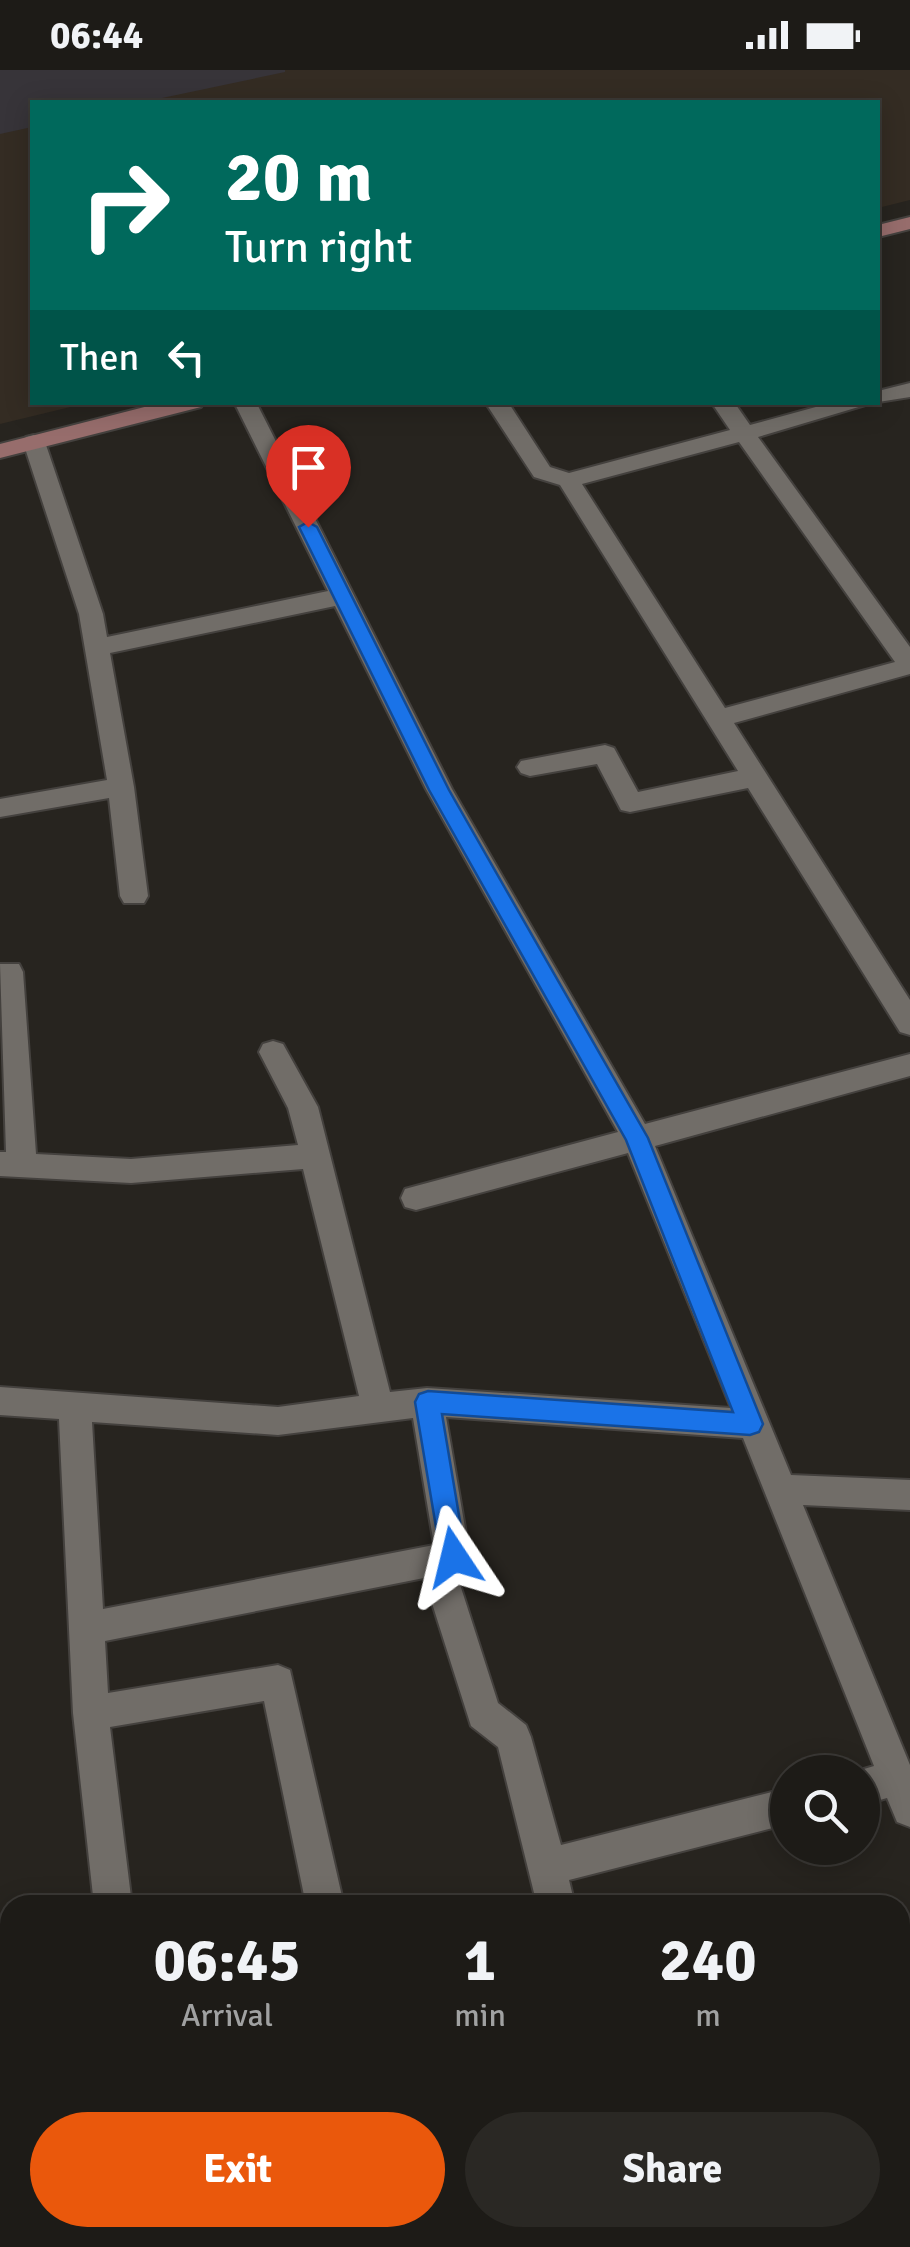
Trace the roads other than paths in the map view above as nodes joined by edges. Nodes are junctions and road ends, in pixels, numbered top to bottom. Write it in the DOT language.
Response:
graph roads {
  1 [pos="910,223"];
  2 [pos="880,230"];
  3 [pos="910,390"];
  4 [pos="880,398"];
  5 [pos="181,405"];
  6 [pos="246,405"];
  7 [pos="498,405"];
  8 [pos="724,405"];
  9 [pos="851,405"];
  10 [pos="746,433"];
  11 [pos="34,442"];
  12 [pos="0,451"];
  13 [pos="568,480"];
  14 [pos="342,596"];
  15 [pos="98,647"];
  16 [pos="910,665"];
  17 [pos="718,718"];
  18 [pos="530,766"];
  19 [pos="755,777"];
  20 [pos="120,787"];
  21 [pos="0,808"];
  22 [pos="134,896"];
  23 [pos="9,972"];
  24 [pos="910,1024"];
  25 [pos="273,1052"];
  26 [pos="910,1065"];
  27 [pos="637,1138"];
  28 [pos="315,1156"];
  29 [pos="11,1166"];
  30 [pos="416,1198"];
  31 [pos="0,1400"];
  32 [pos="428,1402"];
  33 [pos="76,1406"];
  34 [pos="378,1408"];
  35 [pos="750,1424"];
  36 [pos="777,1489"];
  37 [pos="910,1494"];
  38 [pos="435,1560"];
  39 [pos="86,1628"];
  40 [pos="91,1713"];
  41 [pos="890,1791"];
  42 [pos="770,1811"];
  43 [pos="548,1867"];
  44 [pos="112,1895"];
  45 [pos="324,1895"];
  46 [pos="554,1895"];
  1 -- 2 [label="street"];
  3 -- 4 [label="street"];
  5 -- 11 [label="street"];
  6 -- 14 [label="street"];
  7 -- 13 [label="street"];
  8 -- 10 [label="street"];
  9 -- 10 [label="street"];
  10 -- 13 [label="street"];
  10 -- 16 [label="street"];
  11 -- 12 [label="street"];
  11 -- 15 [label="street"];
  13 -- 17 [label="street"];
  14 -- 15 [label="street"];
  14 -- 27 [label="street"];
  15 -- 20 [label="street"];
  16 -- 17 [label="street"];
  17 -- 19 [label="street"];
  18 -- 19 [label="street"];
  19 -- 24 [label="street"];
  20 -- 21 [label="street"];
  20 -- 22 [label="street"];
  23 -- 29 [label="street"];
  25 -- 28 [label="street"];
  26 -- 27 [label="street"];
  27 -- 30 [label="street"];
  27 -- 35 [label="street"];
  28 -- 29 [label="street"];
  28 -- 34 [label="street"];
  31 -- 33 [label="street"];
  32 -- 34 [label="street"];
  32 -- 35 [label="street"];
  32 -- 38 [label="street"];
  33 -- 34 [label="street"];
  33 -- 39 [label="street"];
  35 -- 36 [label="street"];
  36 -- 37 [label="street"];
  36 -- 41 [label="street"];
  38 -- 39 [label="street"];
  38 -- 43 [label="street"];
  39 -- 40 [label="street"];
  40 -- 44 [label="street"];
  40 -- 45 [label="street"];
  42 -- 43 [label="street"];
  43 -- 46 [label="street"];
}
